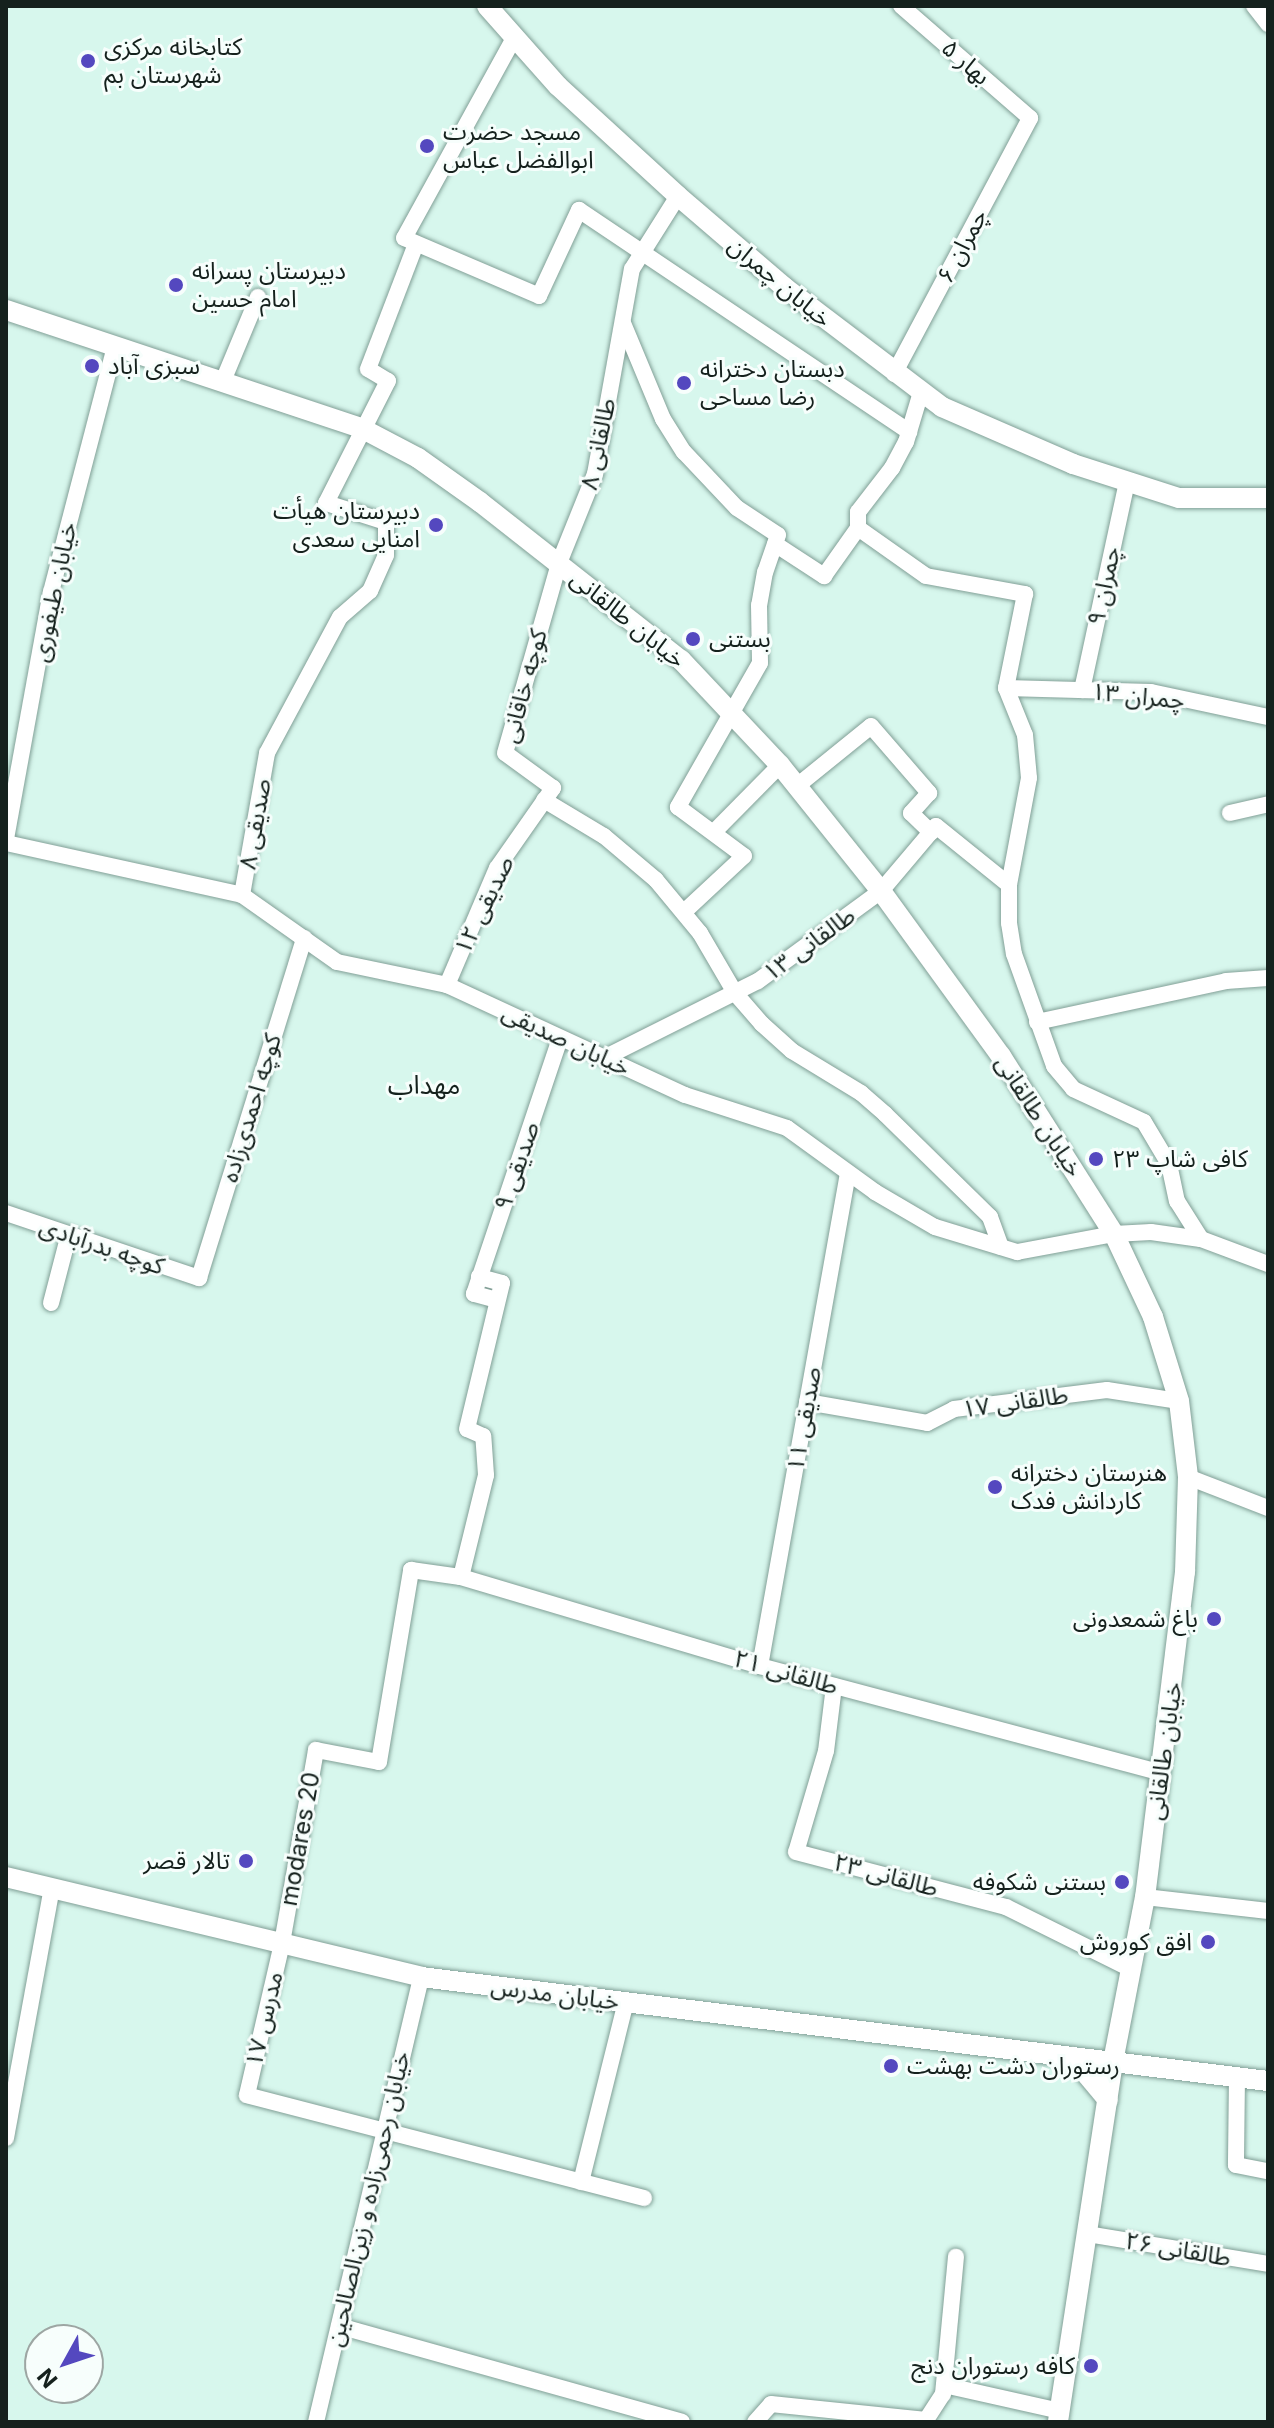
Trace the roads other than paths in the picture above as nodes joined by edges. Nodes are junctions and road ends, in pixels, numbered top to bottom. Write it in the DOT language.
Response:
graph roads {
  1 [pos="487,6"];
  2 [pos="901,6"];
  3 [pos="1254,6"];
  4 [pos="1268,24"];
  5 [pos="514,38"];
  6 [pos="1030,118"];
  7 [pos="678,196"];
  8 [pos="410,241"];
  9 [pos="642,252"];
  10 [pos="258,297"];
  11 [pos="6,310"];
  12 [pos="622,321"];
  13 [pos="115,347"];
  14 [pos="894,374"];
  15 [pos="223,381"];
  16 [pos="921,392"];
  17 [pos="363,429"];
  18 [pos="909,432"];
  19 [pos="1127,481"];
  20 [pos="1268,498"];
  21 [pos="858,528"];
  22 [pos="777,540"];
  23 [pos="559,563"];
  24 [pos="1006,688"];
  25 [pos="1082,690"];
  26 [pos="735,714"];
  27 [pos="1268,717"];
  28 [pos="780,765"];
  29 [pos="797,786"];
  30 [pos="549,794"];
  31 [pos="1268,804"];
  32 [pos="1230,813"];
  33 [pos="934,829"];
  34 [pos="715,831"];
  35 [pos="6,841"];
  36 [pos="1009,885"];
  37 [pos="881,891"];
  38 [pos="242,895"];
  39 [pos="684,912"];
  40 [pos="304,938"];
  41 [pos="1268,978"];
  42 [pos="447,985"];
  43 [pos="735,993"];
  44 [pos="1037,1022"];
  45 [pos="560,1038"];
  46 [pos="604,1058"];
  47 [pos="848,1173"];
  48 [pos="6,1213"];
  49 [pos="69,1234"];
  50 [pos="1114,1234"];
  51 [pos="1201,1239"];
  52 [pos="1001,1247"];
  53 [pos="1268,1264"];
  54 [pos="479,1277"];
  55 [pos="199,1278"];
  56 [pos="497,1300"];
  57 [pos="51,1303"];
  58 [pos="1179,1401"];
  59 [pos="807,1402"];
  60 [pos="1188,1477"];
  61 [pos="1268,1508"];
  62 [pos="461,1577"];
  63 [pos="760,1666"];
  64 [pos="834,1686"];
  65 [pos="379,1762"];
  66 [pos="1161,1773"];
  67 [pos="6,1877"];
  68 [pos="52,1888"];
  69 [pos="1145,1897"];
  70 [pos="1268,1911"];
  71 [pos="282,1943"];
  72 [pos="1131,1969"];
  73 [pos="421,1977"];
  74 [pos="626,2002"];
  75 [pos="1072,2057"];
  76 [pos="1113,2062"];
  77 [pos="1237,2077"];
  78 [pos="1268,2081"];
  79 [pos="10,2092"];
  80 [pos="1108,2100"];
  81 [pos="385,2131"];
  82 [pos="6,2138"];
  83 [pos="1268,2171"];
  84 [pos="581,2182"];
  85 [pos="644,2198"];
  86 [pos="1087,2234"];
  87 [pos="956,2257"];
  88 [pos="1268,2264"];
  89 [pos="339,2326"];
  90 [pos="944,2385"];
  91 [pos="823,2416"];
  92 [pos="1059,2416"];
  93 [pos="316,2422"];
  94 [pos="682,2422"];
  95 [pos="755,2422"];
  1 -- 5 [label="main road, خیابان چمران"];
  2 -- 6 [label="street, بهار ۵"];
  3 -- 4 [label="street"];
  5 -- 7 [label="main road, خیابان چمران"];
  5 -- 8 [label="street"];
  6 -- 14 [label="street, چمران ۶"];
  7 -- 9 [label="street, طالقانی ۸"];
  7 -- 14 [label="main road, خیابان چمران"];
  8 -- 9 [label="street"];
  8 -- 17 [label="street"];
  9 -- 12 [label="street, طالقانی ۸"];
  9 -- 18 [label="street"];
  10 -- 15 [label="street"];
  11 -- 13 [label="main road, خیابان طالقانی"];
  12 -- 22 [label="street"];
  12 -- 23 [label="street, طالقانی ۸"];
  13 -- 15 [label="main road, خیابان طالقانی"];
  13 -- 35 [label="street, خیابان طیفوری"];
  14 -- 16 [label="main road, خیابان چمران"];
  15 -- 17 [label="main road, خیابان طالقانی"];
  16 -- 18 [label="street"];
  16 -- 19 [label="main road, خیابان چمران"];
  17 -- 23 [label="main road, خیابان طالقانی"];
  17 -- 38 [label="street, صدیقی ۸"];
  18 -- 21 [label="street"];
  19 -- 20 [label="main road, خیابان چمران"];
  19 -- 25 [label="street, چمران ۹"];
  21 -- 22 [label="street"];
  21 -- 24 [label="street"];
  22 -- 26 [label="street"];
  23 -- 26 [label="main road, خیابان طالقانی"];
  23 -- 30 [label="street, کوچه خاقانی"];
  24 -- 25 [label="street, چمران ۱۳"];
  24 -- 36 [label="street"];
  25 -- 27 [label="street, چمران ۱۳"];
  26 -- 28 [label="main road, خیابان طالقانی"];
  26 -- 34 [label="street"];
  28 -- 29 [label="main road, خیابان طالقانی"];
  28 -- 34 [label="street"];
  29 -- 33 [label="street"];
  29 -- 37 [label="main road, خیابان طالقانی"];
  30 -- 39 [label="street"];
  30 -- 42 [label="street, صدیقی ۱۲"];
  31 -- 32 [label="street"];
  33 -- 36 [label="street"];
  33 -- 37 [label="street, طالقانی ۱۳"];
  34 -- 39 [label="street"];
  35 -- 38 [label="street, خیابان صدیقی"];
  36 -- 44 [label="street"];
  37 -- 43 [label="street, طالقانی ۱۳"];
  37 -- 50 [label="main road, خیابان طالقانی"];
  38 -- 40 [label="street, خیابان صدیقی"];
  39 -- 43 [label="street"];
  40 -- 42 [label="street, خیابان صدیقی"];
  40 -- 55 [label="street, کوچه احمدی‌زاده"];
  41 -- 44 [label="street"];
  42 -- 45 [label="street, خیابان صدیقی"];
  43 -- 46 [label="street, طالقانی ۱۳"];
  43 -- 52 [label="street"];
  44 -- 51 [label="street"];
  45 -- 46 [label="street, خیابان صدیقی"];
  45 -- 54 [label="street, صدیقی ۹"];
  46 -- 47 [label="street, خیابان صدیقی"];
  47 -- 52 [label="street, خیابان صدیقی"];
  47 -- 59 [label="street, صدیقی ۱۱"];
  48 -- 49 [label="street, کوچه بدرآبادی"];
  49 -- 55 [label="street, کوچه بدرآبادی"];
  49 -- 57 [label="street"];
  50 -- 51 [label="street, خیابان صدیقی"];
  50 -- 52 [label="street, خیابان صدیقی"];
  50 -- 58 [label="main road, خیابان طالقانی"];
  51 -- 53 [label="street, خیابان صدیقی"];
  54 -- 56 [label="street, صدیقی ۹"];
  54 -- 56 [label="street"];
  56 -- 62 [label="street"];
  58 -- 59 [label="street, طالقانی ۱۷"];
  58 -- 60 [label="main road, خیابان طالقانی"];
  59 -- 63 [label="street, صدیقی ۱۱"];
  60 -- 61 [label="street"];
  60 -- 66 [label="main road, خیابان طالقانی"];
  62 -- 63 [label="street, طالقانی ۲۱"];
  62 -- 65 [label="street, طالقانی ۲۱"];
  63 -- 64 [label="street, طالقانی ۲۱"];
  64 -- 66 [label="street, طالقانی ۲۱"];
  64 -- 72 [label="street, طالقانی ۲۳"];
  65 -- 71 [label="street, modares 20"];
  66 -- 69 [label="main road, خیابان طالقانی"];
  67 -- 68 [label="main road, خیابان مدرس"];
  68 -- 71 [label="main road, خیابان مدرس"];
  68 -- 79 [label="street"];
  69 -- 70 [label="street"];
  69 -- 72 [label="main road, خیابان طالقانی"];
  71 -- 73 [label="main road, خیابان مدرس"];
  71 -- 81 [label="street, مدرس ۱۷"];
  72 -- 76 [label="main road, خیابان طالقانی"];
  73 -- 74 [label="main road, خیابان مدرس"];
  73 -- 81 [label="street, خیابان رحمی‌زاده و زین‌الصالحین"];
  74 -- 75 [label="main road, خیابان مدرس"];
  74 -- 84 [label="street"];
  75 -- 76 [label="main road, خیابان مدرس"];
  75 -- 80 [label="main road"];
  76 -- 77 [label="main road, خیابان مدرس"];
  76 -- 80 [label="main road, خیابان طالقانی"];
  77 -- 78 [label="main road, خیابان مدرس"];
  77 -- 83 [label="street"];
  79 -- 82 [label="street"];
  80 -- 86 [label="main road, خیابان طالقانی"];
  81 -- 84 [label="street"];
  81 -- 89 [label="street, خیابان رحمی‌زاده و زین‌الصالحین"];
  84 -- 85 [label="street"];
  86 -- 88 [label="street, طالقانی ۲۶"];
  86 -- 92 [label="main road, خیابان طالقانی"];
  87 -- 90 [label="street"];
  89 -- 93 [label="street, خیابان رحمی‌زاده و زین‌الصالحین"];
  89 -- 94 [label="street"];
  90 -- 91 [label="street"];
  90 -- 92 [label="street"];
  91 -- 95 [label="street"];
}
